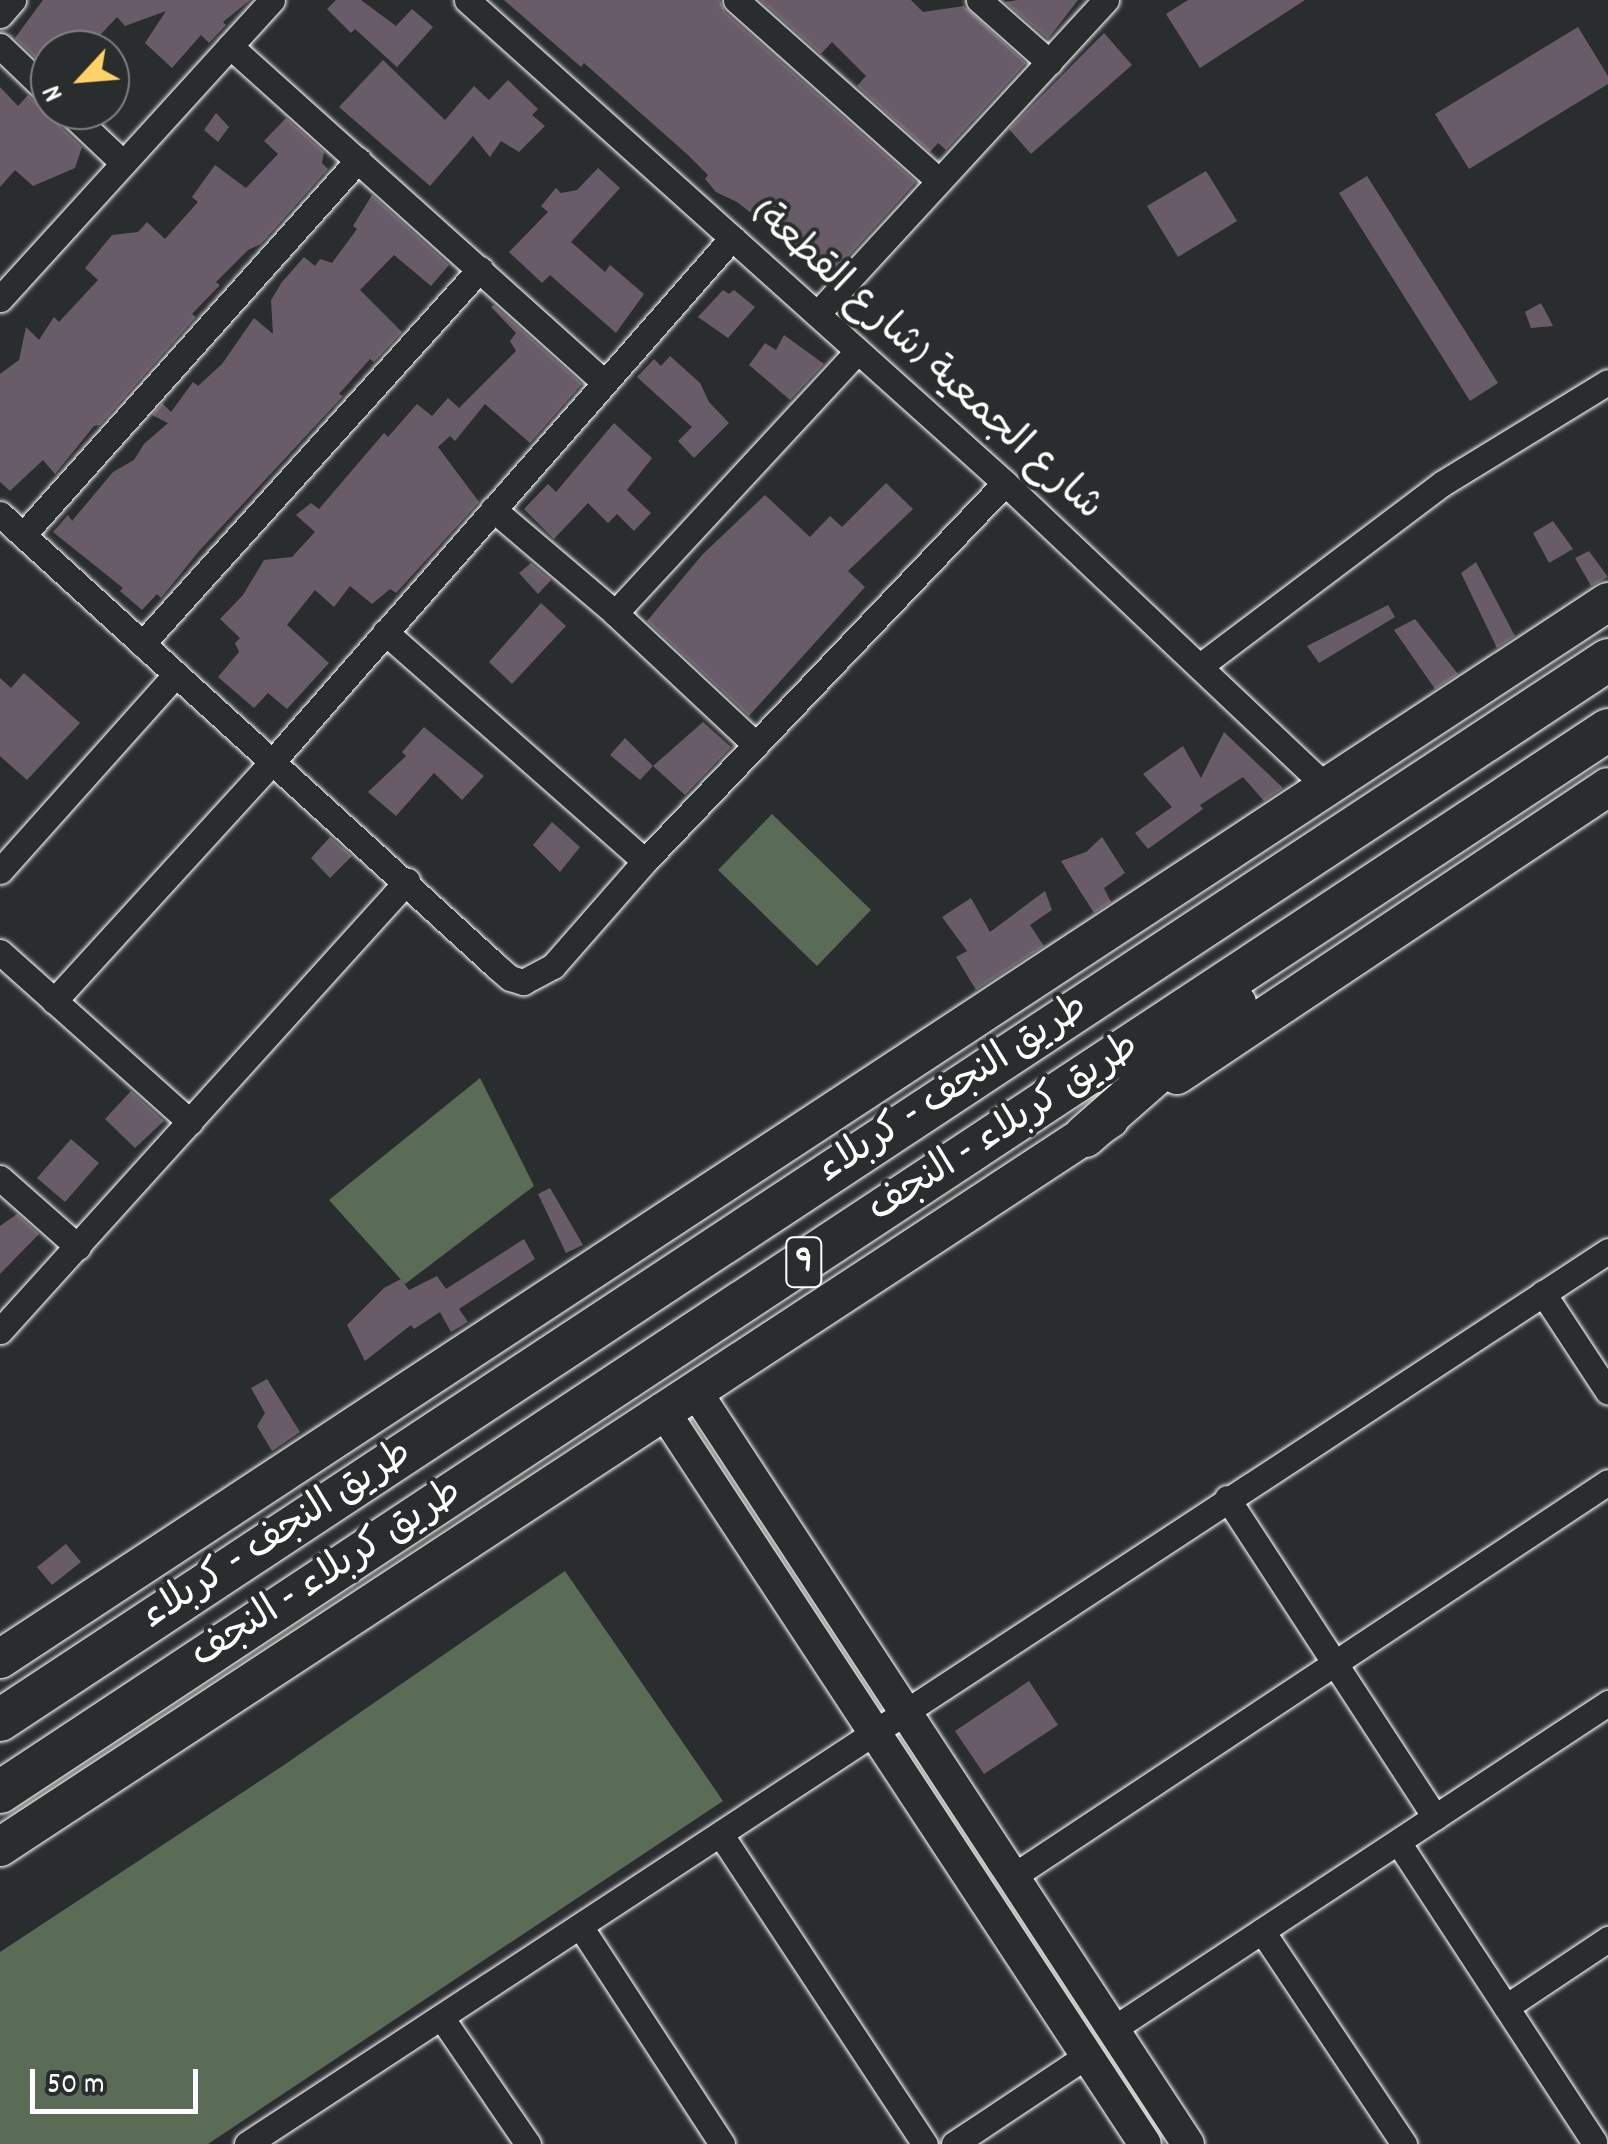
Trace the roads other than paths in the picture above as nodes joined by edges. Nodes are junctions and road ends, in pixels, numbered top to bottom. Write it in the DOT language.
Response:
graph roads {
  1 [pos="14,0"];
  2 [pos="272,0"];
  3 [pos="467,0"];
  4 [pos="736,0"];
  5 [pos="980,0"];
  6 [pos="1106,0"];
  7 [pos="0,15"];
  8 [pos="0,46"];
  9 [pos="230,46"];
  10 [pos="1049,62"];
  11 [pos="30,75"];
  12 [pos="88,130"];
  13 [pos="358,160"];
  14 [pos="124,164"];
  15 [pos="939,182"];
  16 [pos="732,238"];
  17 [pos="480,270"];
  18 [pos="4,285"];
  19 [pos="816,314"];
  20 [pos="858,351"];
  21 [pos="604,382"];
  22 [pos="1608,382"];
  23 [pos="1005,483"];
  24 [pos="493,509"];
  25 [pos="0,514"];
  26 [pos="23,535"];
  27 [pos="1608,602"];
  28 [pos="614,613"];
  29 [pos="385,632"];
  30 [pos="142,644"];
  31 [pos="1608,660"];
  32 [pos="1200,666"];
  33 [pos="176,674"];
  34 [pos="1608,730"];
  35 [pos="756,745"];
  36 [pos="274,760"];
  37 [pos="1326,786"];
  38 [pos="1608,787"];
  39 [pos="645,861"];
  40 [pos="0,871"];
  41 [pos="407,881"];
  42 [pos="1359,896"];
  43 [pos="0,952"];
  44 [pos="54,1001"];
  45 [pos="190,1122"];
  46 [pos="1086,1136"];
  47 [pos="0,1178"];
  48 [pos="78,1247"];
  49 [pos="1608,1250"];
  50 [pos="1543,1293"];
  51 [pos="0,1332"];
  52 [pos="1608,1392"];
  53 [pos="678,1399"];
  54 [pos="1608,1482"];
  55 [pos="1227,1498"];
  56 [pos="0,1659"];
  57 [pos="1334,1661"];
  58 [pos="1608,1703"];
  59 [pos="906,1714"];
  60 [pos="0,1720"];
  61 [pos="877,1733"];
  62 [pos="936,1758"];
  63 [pos="903,1774"];
  64 [pos="0,1792"];
  65 [pos="1435,1817"];
  66 [pos="721,1835"];
  67 [pos="1398,1842"];
  68 [pos="0,1847"];
  69 [pos="1014,1875"];
  70 [pos="580,1926"];
  71 [pos="1262,1931"];
  72 [pos="1608,1939"];
  73 [pos="1506,2008"];
  74 [pos="441,2017"];
  75 [pos="1113,2029"];
  76 [pos="1086,2056"];
  77 [pos="1597,2139"];
  78 [pos="246,2144"];
  79 [pos="528,2144"];
  80 [pos="722,2144"];
  81 [pos="925,2144"];
  82 [pos="954,2144"];
  83 [pos="1146,2144"];
  84 [pos="1188,2144"];
  85 [pos="1404,2144"];
  1 -- 7 [label="street"];
  2 -- 9 [label="street"];
  3 -- 16 [label="street, شارع الجمعية (شارع القطعة)"];
  4 -- 15 [label="street"];
  5 -- 10 [label="street"];
  6 -- 10 [label="street"];
  8 -- 11 [label="street"];
  9 -- 13 [label="street"];
  9 -- 14 [label="street"];
  10 -- 15 [label="street"];
  12 -- 14 [label="street"];
  13 -- 17 [label="street"];
  13 -- 26 [label="street"];
  14 -- 18 [label="street"];
  15 -- 19 [label="street"];
  16 -- 19 [label="street, شارع الجمعية (شارع القطعة)"];
  16 -- 21 [label="street"];
  17 -- 21 [label="street"];
  17 -- 30 [label="street"];
  19 -- 20 [label="street, شارع الجمعية (شارع القطعة)"];
  20 -- 23 [label="street, شارع الجمعية (شارع القطعة)"];
  20 -- 28 [label="street"];
  21 -- 24 [label="street"];
  22 -- 32 [label="street"];
  23 -- 32 [label="street, شارع الجمعية (شارع القطعة)"];
  23 -- 35 [label="street"];
  24 -- 28 [label="street"];
  24 -- 29 [label="street"];
  25 -- 26 [label="street"];
  26 -- 30 [label="street"];
  27 -- 37 [label="main road"];
  28 -- 35 [label="street"];
  29 -- 36 [label="street"];
  29 -- 39 [label="street"];
  30 -- 33 [label="street"];
  31 -- 60 [label="highway, طريق النجف - کربلاء / 9"];
  32 -- 37 [label="street, شارع الجمعية (شارع القطعة)"];
  33 -- 36 [label="street"];
  33 -- 40 [label="street"];
  34 -- 42 [label="highway, طريق کربلاء - النجف / 9"];
  35 -- 39 [label="street"];
  36 -- 41 [label="street"];
  36 -- 44 [label="street"];
  37 -- 56 [label="main road"];
  38 -- 46 [label="main road"];
  39 -- 41 [label="street"];
  41 -- 45 [label="street"];
  42 -- 46 [label="highway"];
  42 -- 64 [label="highway, طريق کربلاء - النجف / 9"];
  43 -- 44 [label="street"];
  44 -- 45 [label="street"];
  45 -- 48 [label="street"];
  46 -- 53 [label="main road"];
  47 -- 48 [label="street"];
  48 -- 51 [label="street"];
  49 -- 50 [label="street"];
  50 -- 52 [label="street"];
  50 -- 55 [label="street"];
  53 -- 59 [label="street"];
  53 -- 61 [label="street"];
  53 -- 68 [label="main road"];
  54 -- 57 [label="street"];
  55 -- 57 [label="street"];
  55 -- 59 [label="street"];
  57 -- 65 [label="street"];
  57 -- 69 [label="street"];
  58 -- 65 [label="street"];
  59 -- 61 [label="street"];
  59 -- 62 [label="street"];
  61 -- 63 [label="street"];
  61 -- 66 [label="street"];
  62 -- 63 [label="street"];
  62 -- 69 [label="street"];
  63 -- 76 [label="street"];
  65 -- 67 [label="street"];
  66 -- 70 [label="street"];
  66 -- 81 [label="street"];
  67 -- 71 [label="street"];
  67 -- 73 [label="street"];
  69 -- 75 [label="street"];
  70 -- 74 [label="street"];
  70 -- 80 [label="street"];
  71 -- 75 [label="street"];
  71 -- 85 [label="street"];
  72 -- 73 [label="street"];
  73 -- 77 [label="street"];
  74 -- 78 [label="street"];
  74 -- 79 [label="street"];
  75 -- 84 [label="street"];
  76 -- 82 [label="street"];
  76 -- 83 [label="street"];
}
